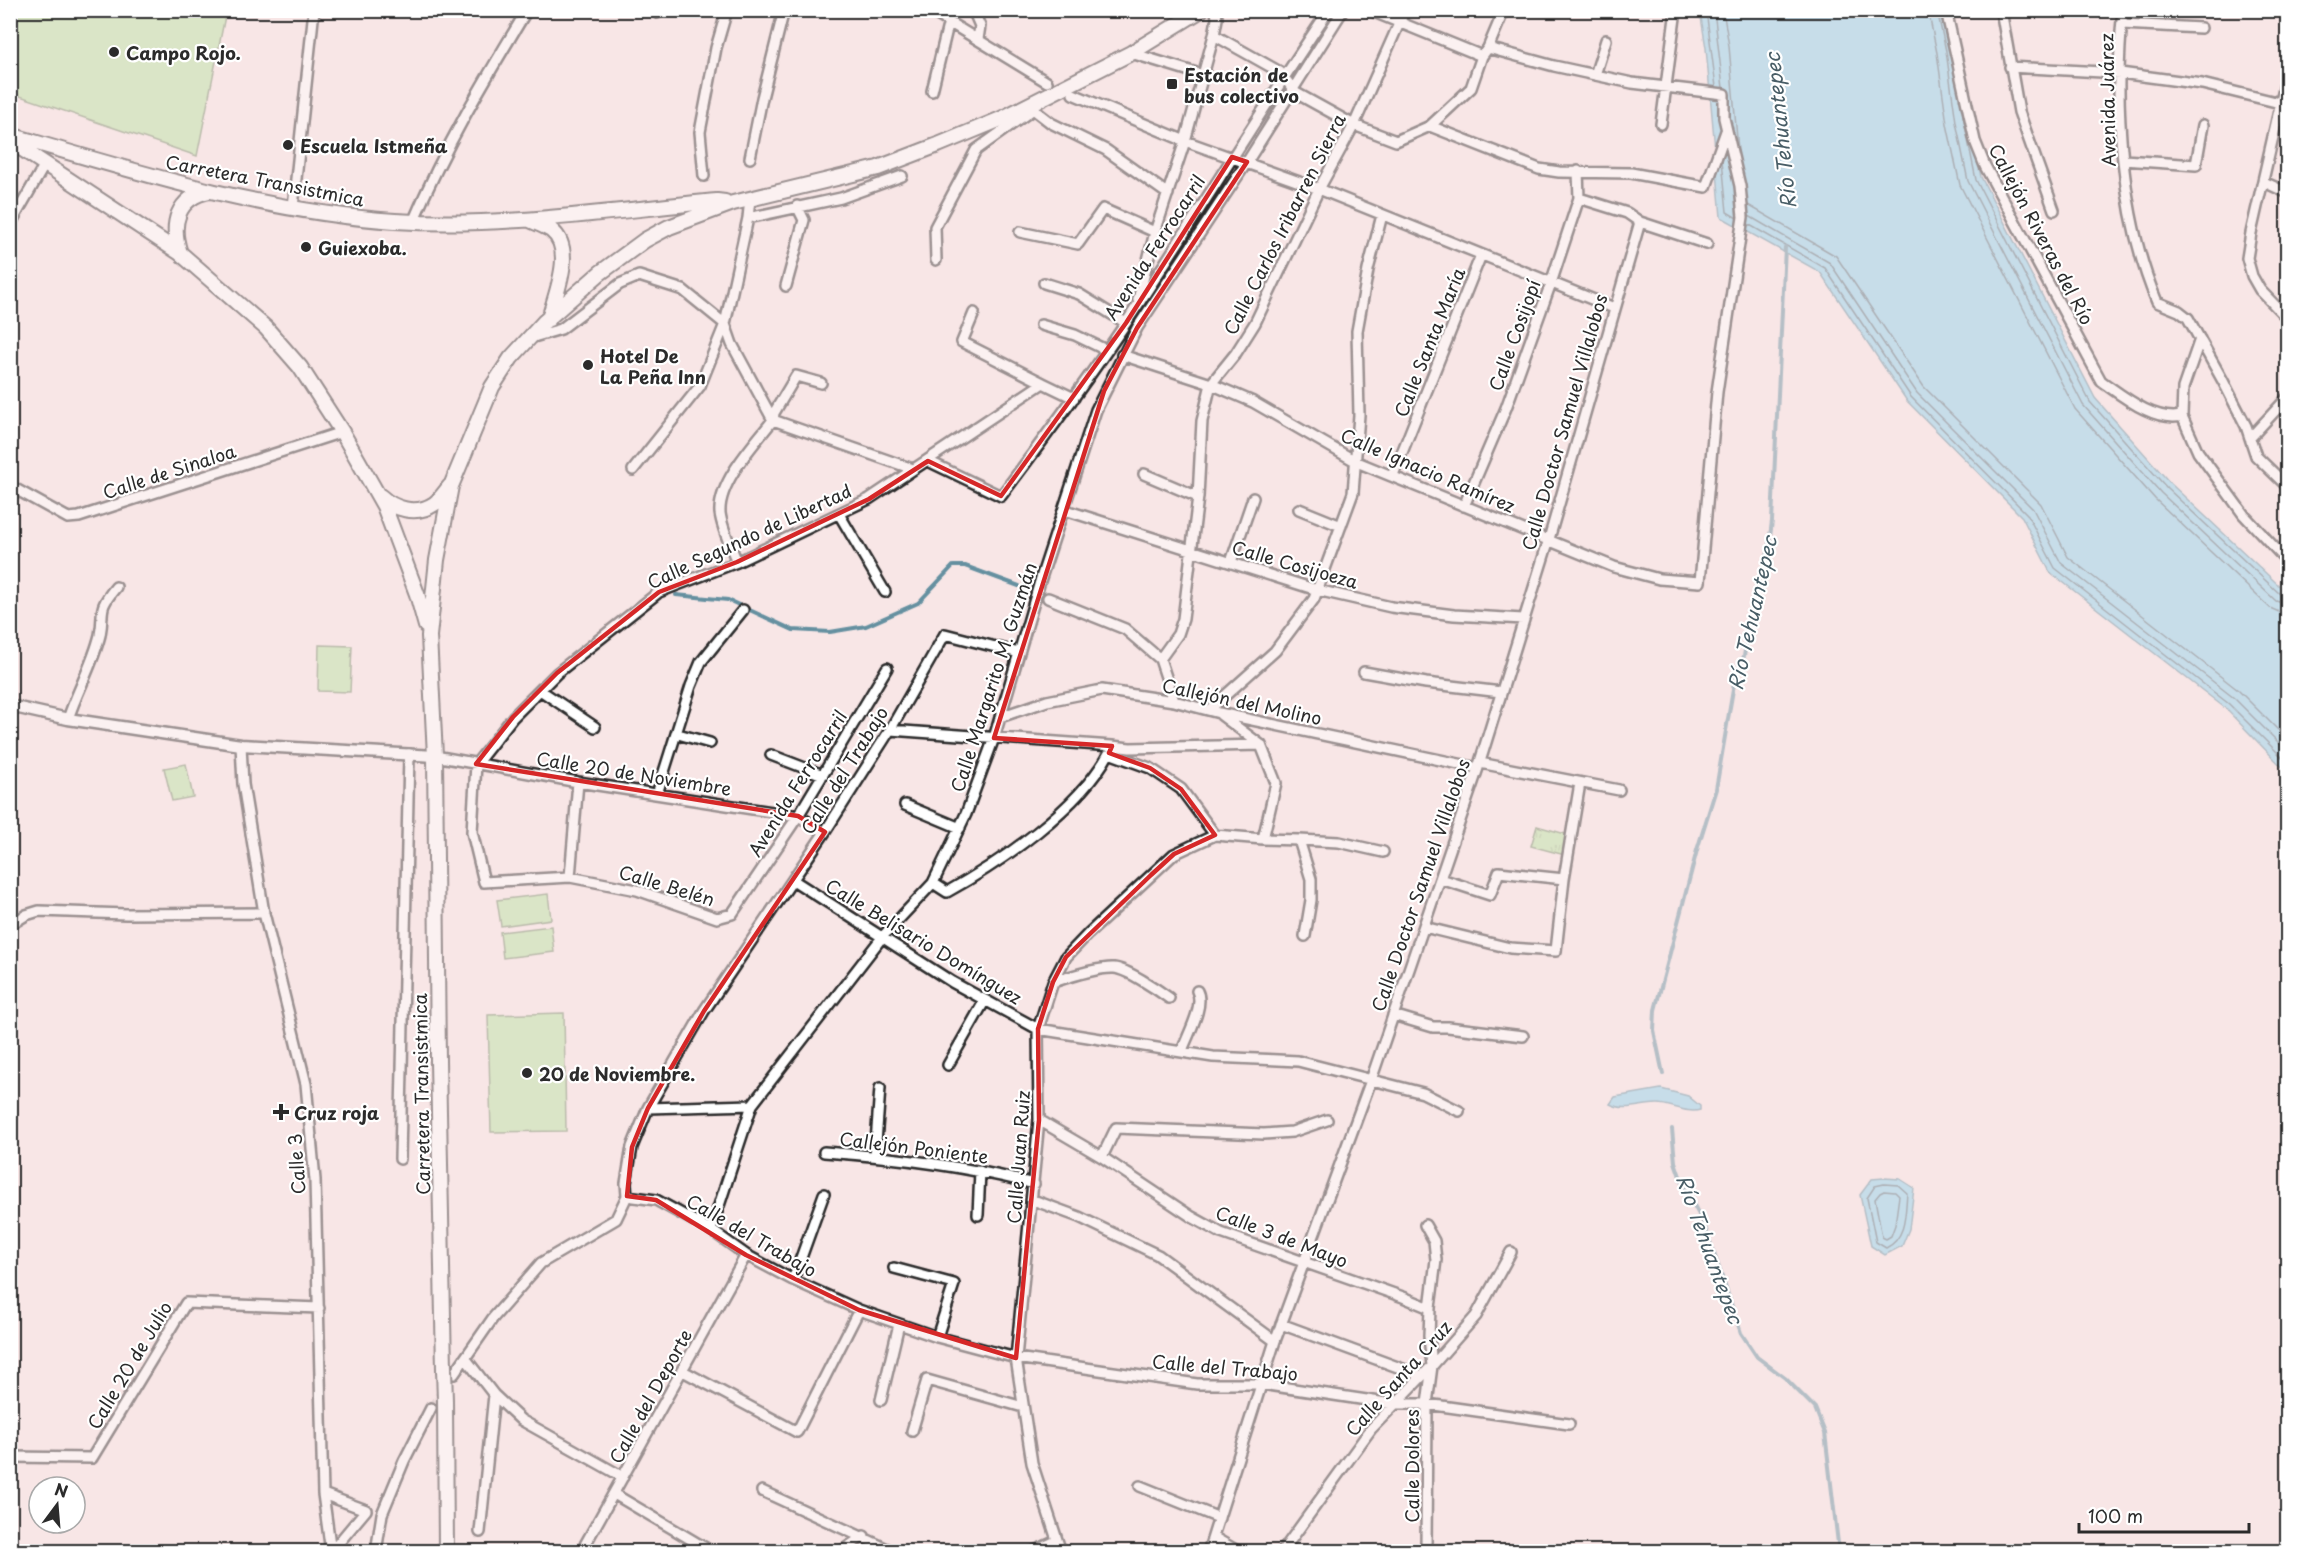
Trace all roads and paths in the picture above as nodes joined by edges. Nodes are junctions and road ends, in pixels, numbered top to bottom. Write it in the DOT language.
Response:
graph roads {
  1 [pos="314,10"];
  2 [pos="527,10"];
  3 [pos="727,10"];
  4 [pos="784,10"];
  5 [pos="929,10"];
  6 [pos="974,10"];
  7 [pos="983,10"];
  8 [pos="1201,10"];
  9 [pos="1216,10"];
  10 [pos="1329,10"];
  11 [pos="1343,10"];
  12 [pos="1369,10"];
  13 [pos="1405,10"];
  14 [pos="1676,10"];
  15 [pos="1946,10"];
  16 [pos="2001,10"];
  17 [pos="2123,10"];
  18 [pos="1502,11"];
  19 [pos="949,21"];
  20 [pos="1400,23"];
  21 [pos="2122,24"];
  22 [pos="980,26"];
  23 [pos="2201,28"];
  24 [pos="1214,35"];
  25 [pos="978,39"];
  26 [pos="1606,40"];
  27 [pos="1485,52"];
  28 [pos="1131,53"];
  29 [pos="2010,67"];
  30 [pos="2288,71"];
  31 [pos="2120,73"];
  32 [pos="1203,75"];
  33 [pos="1595,75"];
  34 [pos="1283,78"];
  35 [pos="1047,82"];
  36 [pos="1666,87"];
  37 [pos="1292,89"];
  38 [pos="932,91"];
  39 [pos="1073,94"];
  40 [pos="2280,103"];
  41 [pos="1030,107"];
  42 [pos="1661,124"];
  43 [pos="1354,125"];
  44 [pos="2203,125"];
  45 [pos="1430,126"];
  46 [pos="1727,129"];
  47 [pos="10,135"];
  48 [pos="10,141"];
  49 [pos="1185,141"];
  50 [pos="1232,157"];
  51 [pos="750,158"];
  52 [pos="2124,160"];
  53 [pos="1247,162"];
  54 [pos="45,164"];
  55 [pos="1578,171"];
  56 [pos="704,176"];
  57 [pos="902,176"];
  58 [pos="2264,182"];
  59 [pos="1318,189"];
  60 [pos="211,190"];
  61 [pos="2288,193"];
  62 [pos="1168,194"];
  63 [pos="1579,198"];
  64 [pos="750,200"];
  65 [pos="733,202"];
  66 [pos="797,206"];
  67 [pos="293,207"];
  68 [pos="2054,210"];
  69 [pos="1382,215"];
  70 [pos="748,218"];
  71 [pos="529,220"];
  72 [pos="412,222"];
  73 [pos="1640,222"];
  74 [pos="10,225"];
  75 [pos="1020,232"];
  76 [pos="1155,232"];
  77 [pos="1707,244"];
  78 [pos="180,253"];
  79 [pos="1481,255"];
  80 [pos="936,260"];
  81 [pos="1044,283"];
  82 [pos="1551,283"];
  83 [pos="786,286"];
  84 [pos="1137,305"];
  85 [pos="1614,308"];
  86 [pos="974,313"];
  87 [pos="549,319"];
  88 [pos="2288,319"];
  89 [pos="1125,323"];
  90 [pos="725,324"];
  91 [pos="1041,325"];
  92 [pos="528,338"];
  93 [pos="2200,339"];
  94 [pos="1106,350"];
  95 [pos="1122,355"];
  96 [pos="821,383"];
  97 [pos="1042,383"];
  98 [pos="1211,384"];
  99 [pos="2288,397"];
  100 [pos="1074,398"];
  101 [pos="2182,416"];
  102 [pos="773,420"];
  103 [pos="342,432"];
  104 [pos="2250,438"];
  105 [pos="928,461"];
  106 [pos="1357,462"];
  107 [pos="913,469"];
  108 [pos="633,470"];
  109 [pos="1144,474"];
  110 [pos="1393,475"];
  111 [pos="10,486"];
  112 [pos="451,486"];
  113 [pos="2288,487"];
  114 [pos="376,493"];
  115 [pos="1198,497"];
  116 [pos="1253,498"];
  117 [pos="1464,506"];
  118 [pos="1299,509"];
  119 [pos="1065,510"];
  120 [pos="839,514"];
  121 [pos="1341,526"];
  122 [pos="1549,539"];
  123 [pos="1191,551"];
  124 [pos="737,562"];
  125 [pos="1231,562"];
  126 [pos="2288,562"];
  127 [pos="116,587"];
  128 [pos="1317,590"];
  129 [pos="885,592"];
  130 [pos="1048,598"];
  131 [pos="743,610"];
  132 [pos="1523,619"];
  133 [pos="429,636"];
  134 [pos="1019,653"];
  135 [pos="1160,659"];
  136 [pos="887,668"];
  137 [pos="1364,672"];
  138 [pos="540,690"];
  139 [pos="1501,692"];
  140 [pos="1174,701"];
  141 [pos="10,706"];
  142 [pos="1209,710"];
  143 [pos="1219,713"];
  144 [pos="1000,717"];
  145 [pos="68,719"];
  146 [pos="595,727"];
  147 [pos="890,730"];
  148 [pos="678,734"];
  149 [pos="994,738"];
  150 [pos="710,743"];
  151 [pos="241,745"];
  152 [pos="1261,745"];
  153 [pos="1111,750"];
  154 [pos="409,754"];
  155 [pos="771,755"];
  156 [pos="435,756"];
  157 [pos="476,764"];
  158 [pos="1479,766"];
  159 [pos="823,775"];
  160 [pos="578,782"];
  161 [pos="1580,783"];
  162 [pos="1619,790"];
  163 [pos="657,794"];
  164 [pos="905,805"];
  165 [pos="798,816"];
  166 [pos="960,828"];
  167 [pos="825,832"];
  168 [pos="1215,835"];
  169 [pos="1263,839"];
  170 [pos="1299,840"];
  171 [pos="1383,852"];
  172 [pos="570,877"];
  173 [pos="1441,879"];
  174 [pos="1564,879"];
  175 [pos="793,880"];
  176 [pos="933,883"];
  177 [pos="264,913"];
  178 [pos="732,914"];
  179 [pos="10,925"];
  180 [pos="1424,927"];
  181 [pos="883,936"];
  182 [pos="1305,936"];
  183 [pos="1053,982"];
  184 [pos="1197,992"];
  185 [pos="1169,998"];
  186 [pos="985,1000"];
  187 [pos="1393,1015"];
  188 [pos="1038,1029"];
  189 [pos="1523,1036"];
  190 [pos="1182,1051"];
  191 [pos="948,1065"];
  192 [pos="1371,1080"];
  193 [pos="880,1088"];
  194 [pos="752,1105"];
  195 [pos="648,1108"];
  196 [pos="1459,1111"];
  197 [pos="1039,1120"];
  198 [pos="1327,1120"];
  199 [pos="824,1152"];
  200 [pos="875,1156"];
  201 [pos="1102,1156"];
  202 [pos="400,1159"];
  203 [pos="980,1171"];
  204 [pos="1034,1184"];
  205 [pos="824,1194"];
  206 [pos="627,1196"];
  207 [pos="1033,1200"];
  208 [pos="978,1215"];
  209 [pos="1425,1226"];
  210 [pos="711,1230"];
  211 [pos="1510,1252"];
  212 [pos="746,1255"];
  213 [pos="1302,1262"];
  214 [pos="894,1268"];
  215 [pos="793,1280"];
  216 [pos="319,1308"];
  217 [pos="1430,1308"];
  218 [pos="859,1310"];
  219 [pos="899,1324"];
  220 [pos="1281,1324"];
  221 [pos="937,1337"];
  222 [pos="1275,1341"];
  223 [pos="1016,1358"];
  224 [pos="466,1359"];
  225 [pos="1432,1366"];
  226 [pos="683,1371"];
  227 [pos="449,1372"];
  228 [pos="1422,1376"];
  229 [pos="1261,1384"];
  230 [pos="494,1395"];
  231 [pos="881,1400"];
  232 [pos="1393,1404"];
  233 [pos="1427,1404"];
  234 [pos="1023,1407"];
  235 [pos="431,1408"];
  236 [pos="1569,1424"];
  237 [pos="912,1431"];
  238 [pos="10,1457"];
  239 [pos="623,1477"];
  240 [pos="1140,1486"];
  241 [pos="762,1491"];
  242 [pos="323,1494"];
  243 [pos="614,1494"];
  244 [pos="366,1510"];
  245 [pos="382,1514"];
  246 [pos="1219,1518"];
  247 [pos="480,1532"];
  248 [pos="864,1536"];
  249 [pos="1213,1538"];
  250 [pos="1056,1541"];
  251 [pos="331,1551"];
  252 [pos="376,1551"];
  253 [pos="446,1551"];
  254 [pos="581,1551"];
  255 [pos="714,1551"];
  256 [pos="840,1551"];
  257 [pos="894,1551"];
  258 [pos="1032,1551"];
  259 [pos="1061,1551"];
  260 [pos="1208,1551"];
  261 [pos="1239,1551"];
  262 [pos="1282,1551"];
  263 [pos="1426,1551"];
  1 -- 67 [label="street"];
  2 -- 72 [label="street"];
  3 -- 56 [label="street"];
  4 -- 51 [label="street"];
  5 -- 19 [label="street"];
  6 -- 22 [label="street"];
  7 -- 22 [label="street"];
  8 -- 28 [label="main road, Carretera Transistmica"];
  9 -- 24 [label="street"];
  10 -- 34 [label="street, Avenida Ferrocarril"];
  11 -- 37 [label="street, Calle Margarito M. Guzmán"];
  12 -- 20 [label="street"];
  13 -- 20 [label="street, Calle Carlos Iribarren Sierra"];
  14 -- 36 [label="street"];
  15 -- 101 [label="street, Callejón Riveras del Río"];
  16 -- 29 [label="street"];
  17 -- 21 [label="street, Avenida Juárez"];
  18 -- 27 [label="street"];
  19 -- 25 [label="street"];
  19 -- 38 [label="street"];
  20 -- 27 [label="street"];
  20 -- 43 [label="street, Calle Carlos Iribarren Sierra"];
  21 -- 23 [label="street"];
  21 -- 31 [label="street, Avenida Juárez"];
  22 -- 25 [label="street"];
  24 -- 32 [label="street"];
  24 -- 34 [label="street"];
  25 -- 35 [label="street"];
  26 -- 33 [label="street"];
  27 -- 33 [label="street"];
  27 -- 45 [label="street"];
  28 -- 32 [label="street"];
  28 -- 41 [label="main road, Carretera Transistmica"];
  29 -- 31 [label="street"];
  29 -- 68 [label="street"];
  30 -- 40 [label="street"];
  31 -- 40 [label="street"];
  31 -- 52 [label="street, Avenida Juárez"];
  32 -- 49 [label="street"];
  33 -- 36 [label="street"];
  34 -- 37 [label="street"];
  34 -- 50 [label="street, Avenida Ferrocarril"];
  36 -- 42 [label="street"];
  36 -- 46 [label="street"];
  37 -- 43 [label="street"];
  37 -- 53 [label="street, Calle Margarito M. Guzmán"];
  39 -- 49 [label="street"];
  40 -- 58 [label="street"];
  41 -- 62 [label="street"];
  41 -- 64 [label="main road, Carretera Transistmica"];
  41 -- 80 [label="street"];
  43 -- 45 [label="street"];
  43 -- 59 [label="street, Calle Carlos Iribarren Sierra"];
  44 -- 52 [label="street"];
  45 -- 55 [label="street"];
  46 -- 55 [label="street"];
  46 -- 122 [label="street, Calle Ignacio Ramírez"];
  47 -- 60 [label="main road, Carretera Transistmica"];
  48 -- 54 [label="main road, Carretera Transistmica"];
  49 -- 50 [label="street"];
  49 -- 62 [label="street"];
  50 -- 53 [label="street"];
  50 -- 84 [label="street, Avenida Ferrocarril"];
  52 -- 93 [label="street, Avenida Juárez"];
  53 -- 59 [label="street"];
  53 -- 95 [label="street, Calle Margarito M. Guzmán"];
  54 -- 74 [label="street"];
  54 -- 78 [label="main road, Carretera Transistmica"];
  55 -- 63 [label="street, Calle Cosijopí"];
  57 -- 66 [label="street"];
  58 -- 61 [label="street"];
  58 -- 88 [label="street"];
  59 -- 69 [label="street"];
  59 -- 98 [label="street, Calle Carlos Iribarren Sierra"];
  60 -- 67 [label="main road, Carretera Transistmica"];
  60 -- 78 [label="main road"];
  62 -- 76 [label="street"];
  63 -- 73 [label="street"];
  63 -- 82 [label="street, Calle Cosijopí"];
  64 -- 65 [label="main road, Carretera Transistmica"];
  64 -- 70 [label="street"];
  65 -- 71 [label="main road, Carretera Transistmica"];
  65 -- 87 [label="main road, Carretera Transistmica"];
  66 -- 70 [label="street"];
  66 -- 83 [label="street"];
  67 -- 72 [label="main road, Carretera Transistmica"];
  69 -- 79 [label="street"];
  69 -- 106 [label="street"];
  70 -- 90 [label="street"];
  71 -- 72 [label="main road, Carretera Transistmica"];
  71 -- 87 [label="main road"];
  73 -- 77 [label="street"];
  73 -- 85 [label="street, Calle Doctor Samuel Villalobos"];
  75 -- 76 [label="street"];
  76 -- 84 [label="street"];
  78 -- 103 [label="main road, Carretera Transistmica"];
  79 -- 82 [label="street"];
  79 -- 110 [label="street, Calle Santa María"];
  81 -- 89 [label="street"];
  82 -- 85 [label="street"];
  82 -- 117 [label="street, Calle Cosijopí"];
  84 -- 89 [label="street, Avenida Ferrocarril"];
  85 -- 122 [label="street, Calle Doctor Samuel Villalobos"];
  86 -- 97 [label="street"];
  87 -- 92 [label="main road, Carretera Transistmica"];
  89 -- 94 [label="street, Avenida Ferrocarril"];
  90 -- 92 [label="street"];
  90 -- 102 [label="street"];
  90 -- 108 [label="street"];
  91 -- 94 [label="street"];
  92 -- 112 [label="main road, Carretera Transistmica"];
  93 -- 101 [label="street"];
  93 -- 104 [label="street, Avenida Juárez"];
  94 -- 100 [label="street, Avenida Ferrocarril"];
  95 -- 98 [label="street, Calle Ignacio Ramírez"];
  95 -- 119 [label="street, Calle Margarito M. Guzmán"];
  96 -- 102 [label="street"];
  97 -- 100 [label="street"];
  97 -- 105 [label="street, Calle Segundo de Libertad"];
  98 -- 106 [label="street, Calle Ignacio Ramírez"];
  98 -- 115 [label="street, Calle Carlos Iribarren Sierra"];
  99 -- 104 [label="street"];
  100 -- 105 [label="street, Avenida Ferrocarril"];
  101 -- 126 [label="street"];
  102 -- 107 [label="street"];
  102 -- 124 [label="street"];
  103 -- 111 [label="street, Calle de Sinaloa"];
  103 -- 114 [label="main road, Carretera Transistmica"];
  104 -- 113 [label="street, Avenida Juárez"];
  105 -- 107 [label="street, Calle Segundo de Libertad"];
  106 -- 110 [label="street, Calle Ignacio Ramírez"];
  106 -- 121 [label="street"];
  107 -- 120 [label="street, Calle Segundo de Libertad"];
  109 -- 115 [label="street"];
  110 -- 117 [label="street, Calle Ignacio Ramírez"];
  112 -- 114 [label="main road"];
  112 -- 133 [label="main road, Carretera Transistmica"];
  114 -- 133 [label="main road, Carretera Transistmica"];
  115 -- 123 [label="street, Calle Carlos Iribarren Sierra"];
  116 -- 125 [label="street"];
  117 -- 122 [label="street, Calle Ignacio Ramírez"];
  118 -- 121 [label="street"];
  119 -- 123 [label="street, Calle Cosijoeza"];
  119 -- 134 [label="street, Calle Margarito M. Guzmán"];
  120 -- 124 [label="street, Calle Segundo de Libertad"];
  120 -- 129 [label="street"];
  121 -- 128 [label="street"];
  122 -- 132 [label="street, Calle Doctor Samuel Villalobos"];
  123 -- 125 [label="street, Calle Cosijoeza"];
  123 -- 135 [label="street, Calle Carlos Iribarren Sierra"];
  124 -- 138 [label="street, Calle Segundo de Libertad"];
  125 -- 128 [label="street, Calle Cosijoeza"];
  127 -- 145 [label="street"];
  128 -- 132 [label="street, Calle Cosijoeza"];
  128 -- 142 [label="street"];
  130 -- 135 [label="street"];
  131 -- 148 [label="street"];
  132 -- 139 [label="street, Calle Doctor Samuel Villalobos"];
  133 -- 156 [label="main road, Carretera Transistmica"];
  134 -- 144 [label="street, Calle Margarito M. Guzmán"];
  134 -- 147 [label="street, Calle del Trabajo"];
  135 -- 140 [label="street"];
  136 -- 159 [label="street, Avenida Ferrocarril"];
  137 -- 139 [label="street"];
  138 -- 146 [label="street"];
  138 -- 157 [label="street, Calle Segundo de Libertad"];
  139 -- 158 [label="street, Calle Doctor Samuel Villalobos"];
  140 -- 142 [label="street, Callejón del Molino"];
  140 -- 144 [label="street, Callejón del Molino"];
  141 -- 145 [label="street"];
  142 -- 143 [label="street, Callejón del Molino"];
  143 -- 152 [label="street"];
  143 -- 158 [label="street, Callejón del Molino"];
  144 -- 149 [label="street, Calle Margarito M. Guzmán"];
  145 -- 151 [label="street"];
  147 -- 149 [label="street"];
  147 -- 167 [label="street, Calle del Trabajo"];
  148 -- 150 [label="street"];
  148 -- 163 [label="street"];
  149 -- 153 [label="street"];
  149 -- 166 [label="street, Calle Margarito M. Guzmán"];
  151 -- 154 [label="street"];
  151 -- 177 [label="street, Calle 3"];
  152 -- 153 [label="street"];
  152 -- 169 [label="street"];
  153 -- 168 [label="street"];
  153 -- 176 [label="street"];
  154 -- 156 [label="street"];
  154 -- 202 [label="street"];
  155 -- 159 [label="street"];
  156 -- 157 [label="street, Calle 20 de Noviembre"];
  156 -- 227 [label="main road, Carretera Transistmica"];
  157 -- 160 [label="street, Calle 20 de Noviembre"];
  157 -- 172 [label="street, Calle Belén"];
  158 -- 161 [label="street, Callejón del Molino"];
  158 -- 173 [label="street, Calle Doctor Samuel Villalobos"];
  159 -- 165 [label="street, Avenida Ferrocarril"];
  160 -- 163 [label="street, Calle 20 de Noviembre"];
  160 -- 172 [label="street"];
  161 -- 162 [label="street, Callejón del Molino"];
  161 -- 174 [label="street"];
  163 -- 165 [label="street, Calle 20 de Noviembre"];
  164 -- 166 [label="street"];
  165 -- 167 [label="street, Calle 20 de Noviembre"];
  165 -- 178 [label="street, Avenida Ferrocarril"];
  166 -- 176 [label="street, Calle Margarito M. Guzmán"];
  167 -- 175 [label="street, Calle del Trabajo"];
  168 -- 169 [label="street"];
  168 -- 183 [label="street, Calle Juan Ruiz"];
  169 -- 170 [label="street"];
  170 -- 171 [label="street"];
  170 -- 182 [label="street"];
  172 -- 178 [label="street, Calle Belén"];
  173 -- 174 [label="street"];
  173 -- 180 [label="street, Calle Doctor Samuel Villalobos"];
  174 -- 180 [label="street"];
  175 -- 181 [label="street, Calle Belisario Domínguez"];
  175 -- 195 [label="street, Calle del Trabajo"];
  176 -- 181 [label="street, Calle Margarito M. Guzmán"];
  177 -- 179 [label="street"];
  177 -- 216 [label="street, Calle 3"];
  180 -- 187 [label="street, Calle Doctor Samuel Villalobos"];
  181 -- 186 [label="street, Calle Belisario Domínguez"];
  181 -- 194 [label="street, Calle Margarito M. Guzmán"];
  183 -- 185 [label="street"];
  183 -- 188 [label="street, Calle Juan Ruiz"];
  184 -- 190 [label="street"];
  186 -- 188 [label="street, Calle Belisario Domínguez"];
  186 -- 191 [label="street"];
  187 -- 189 [label="street"];
  187 -- 192 [label="street, Calle Doctor Samuel Villalobos"];
  188 -- 190 [label="street, Calle Belisario Domínguez"];
  188 -- 197 [label="street, Calle Juan Ruiz"];
  190 -- 192 [label="street, Calle Belisario Domínguez"];
  192 -- 196 [label="street, Calle Belisario Domínguez"];
  192 -- 213 [label="street, Calle Doctor Samuel Villalobos"];
  193 -- 200 [label="street"];
  194 -- 195 [label="street"];
  194 -- 210 [label="street, Calle Margarito M. Guzmán"];
  195 -- 206 [label="street, Calle del Trabajo"];
  197 -- 201 [label="street, Calle 3 de Mayo"];
  197 -- 204 [label="street, Calle Juan Ruiz"];
  198 -- 201 [label="street"];
  199 -- 200 [label="street, Callejón Poniente"];
  200 -- 203 [label="street, Callejón Poniente"];
  201 -- 213 [label="street, Calle 3 de Mayo"];
  203 -- 204 [label="street, Callejón Poniente"];
  203 -- 208 [label="street"];
  204 -- 207 [label="street, Calle Juan Ruiz"];
  205 -- 215 [label="street"];
  206 -- 210 [label="street, Calle del Trabajo"];
  206 -- 224 [label="street"];
  207 -- 222 [label="street"];
  207 -- 223 [label="street, Calle Juan Ruiz"];
  209 -- 217 [label="street, Calle Dolores"];
  210 -- 212 [label="street, Calle del Trabajo"];
  211 -- 225 [label="street, Calle Santa Cruz"];
  212 -- 215 [label="street, Calle del Trabajo"];
  212 -- 226 [label="street, Calle del Deporte"];
  213 -- 217 [label="street, Calle 3 de Mayo"];
  213 -- 220 [label="street, Calle Doctor Samuel Villalobos"];
  214 -- 221 [label="street"];
  215 -- 218 [label="street, Calle del Trabajo"];
  216 -- 238 [label="street, Calle 20 de Julio"];
  216 -- 242 [label="street, Calle 3"];
  217 -- 225 [label="street, Calle Dolores"];
  218 -- 219 [label="street, Calle del Trabajo"];
  218 -- 226 [label="street"];
  219 -- 221 [label="street, Calle del Trabajo"];
  219 -- 231 [label="street"];
  220 -- 222 [label="street, Calle Doctor Samuel Villalobos"];
  220 -- 228 [label="street"];
  221 -- 223 [label="street, Calle del Trabajo"];
  222 -- 229 [label="street, Calle Doctor Samuel Villalobos"];
  223 -- 229 [label="street, Calle del Trabajo"];
  223 -- 234 [label="street, Calle Juan Ruiz"];
  224 -- 227 [label="street"];
  224 -- 230 [label="street"];
  225 -- 228 [label="street, Calle Santa Cruz"];
  225 -- 233 [label="street, Calle Dolores"];
  226 -- 239 [label="street, Calle del Deporte"];
  227 -- 253 [label="main road, Carretera Transistmica, bridge"];
  228 -- 232 [label="street, Calle Santa Cruz"];
  229 -- 232 [label="street, Calle del Trabajo"];
  229 -- 246 [label="street, Calle Doctor Samuel Villalobos"];
  230 -- 239 [label="street"];
  230 -- 247 [label="street"];
  232 -- 233 [label="street, Calle del Trabajo"];
  232 -- 262 [label="street, Calle Santa Cruz"];
  233 -- 236 [label="street, Calle del Trabajo"];
  233 -- 263 [label="street, Calle Dolores"];
  234 -- 237 [label="street"];
  234 -- 250 [label="street, Calle Juan Ruiz"];
  235 -- 245 [label="street"];
  239 -- 243 [label="street, Calle del Deporte"];
  240 -- 246 [label="street"];
  241 -- 248 [label="street"];
  242 -- 244 [label="street"];
  242 -- 251 [label="street, Calle 3"];
  243 -- 254 [label="street, Calle del Deporte"];
  243 -- 255 [label="street"];
  244 -- 245 [label="street"];
  244 -- 251 [label="street"];
  245 -- 252 [label="street"];
  246 -- 249 [label="street, Calle Doctor Samuel Villalobos"];
  248 -- 256 [label="street"];
  248 -- 257 [label="street"];
  249 -- 260 [label="street, Calle Doctor Samuel Villalobos"];
  249 -- 261 [label="street"];
  250 -- 258 [label="street"];
  250 -- 259 [label="street, Calle Juan Ruiz"];
}
